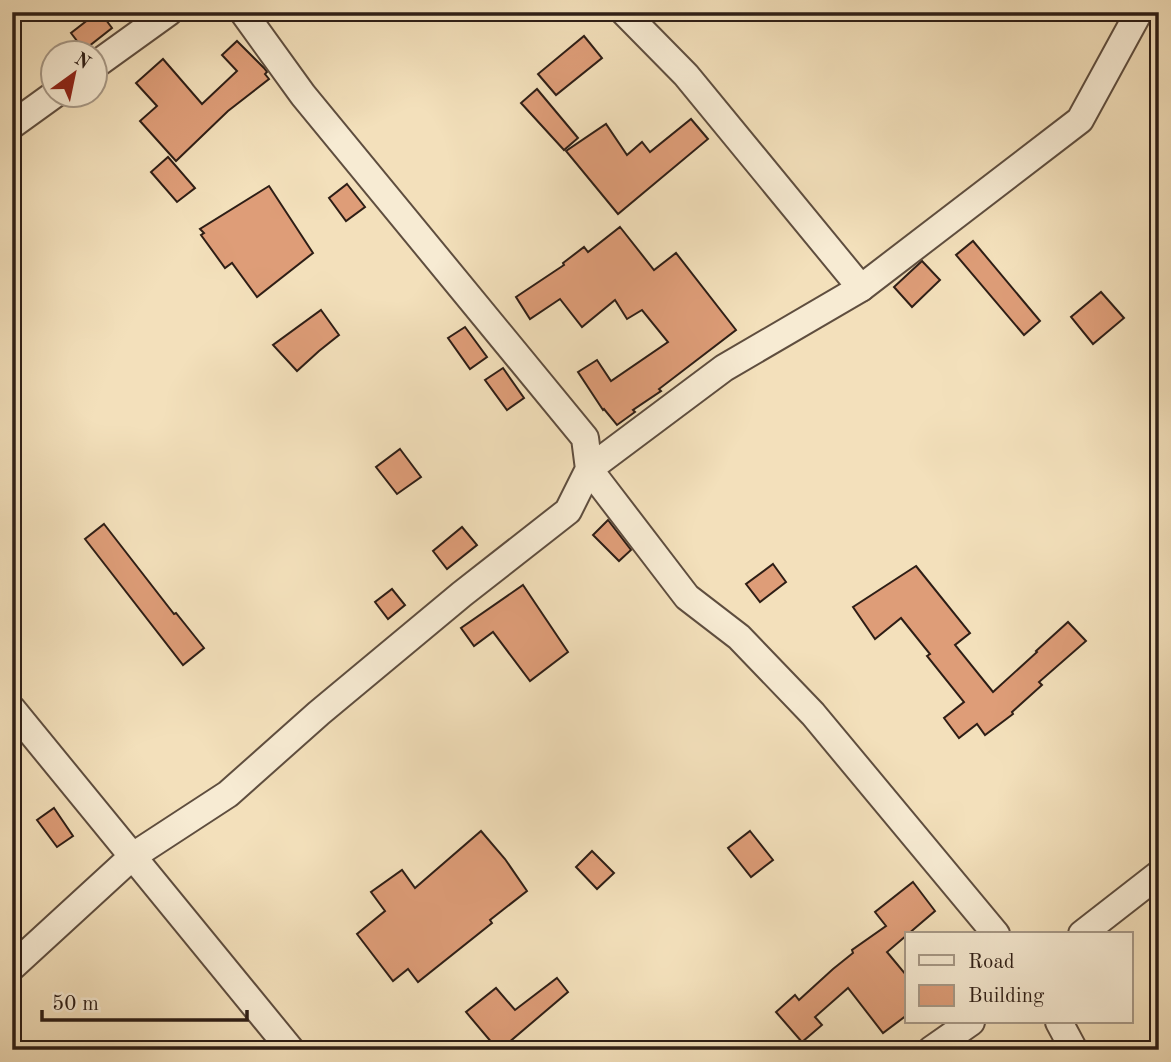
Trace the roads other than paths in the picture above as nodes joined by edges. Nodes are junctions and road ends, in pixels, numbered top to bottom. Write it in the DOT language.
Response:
graph roads {
  1 [pos="169,12"];
  2 [pos="243,12"];
  3 [pos="624,12"];
  4 [pos="1139,12"];
  5 [pos="108,56"];
  6 [pos="38,106"];
  7 [pos="12,125"];
  8 [pos="861,288"];
  9 [pos="589,469"];
  10 [pos="12,709"];
  11 [pos="133,856"];
  12 [pos="1159,874"];
  13 [pos="994,932"];
  14 [pos="1085,932"];
  15 [pos="12,967"];
  16 [pos="968,1024"];
  17 [pos="1060,1024"];
  18 [pos="291,1050"];
  19 [pos="931,1050"];
  20 [pos="1074,1050"];
  1 -- 5 [label="street"];
  2 -- 9 [label="street"];
  3 -- 8 [label="street"];
  4 -- 8 [label="street"];
  6 -- 7 [label="street"];
  8 -- 9 [label="street"];
  9 -- 11 [label="street"];
  9 -- 13 [label="street"];
  10 -- 11 [label="street"];
  11 -- 15 [label="street"];
  11 -- 18 [label="street"];
  12 -- 14 [label="street"];
  16 -- 19 [label="street"];
  17 -- 20 [label="street"];
}
